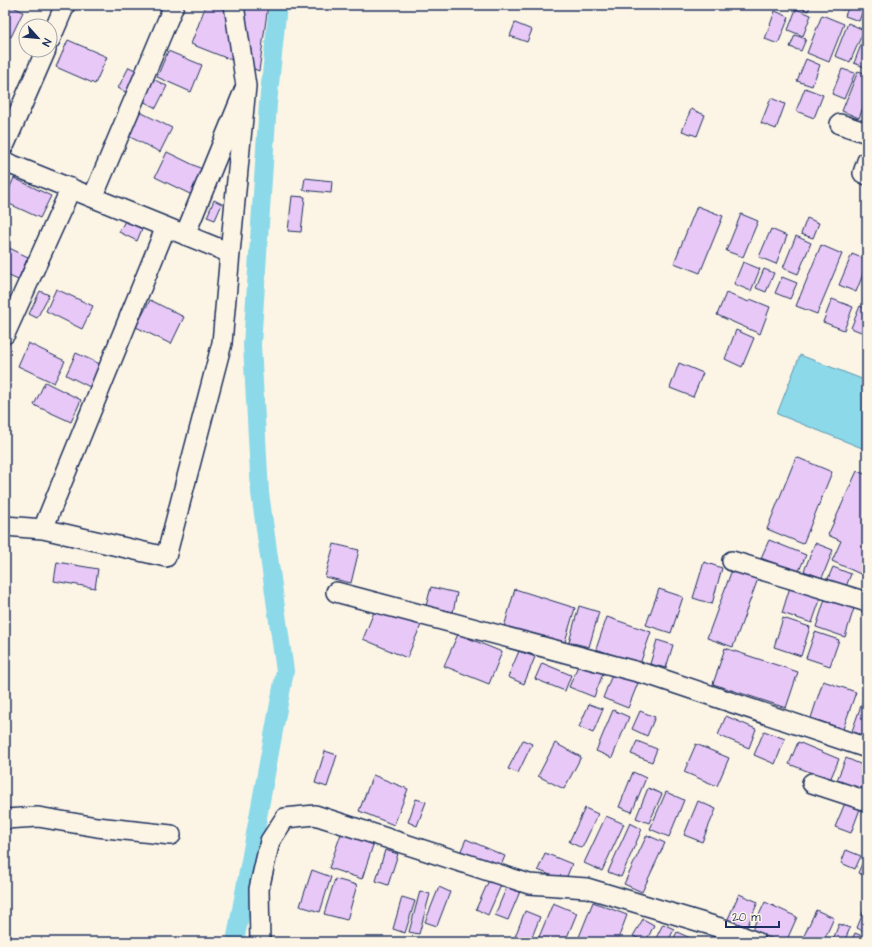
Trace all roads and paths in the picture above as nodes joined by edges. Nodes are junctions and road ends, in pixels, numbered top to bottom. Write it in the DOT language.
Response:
graph roads {
  1 [pos="65,5"];
  2 [pos="174,5"];
  3 [pos="234,5"];
  4 [pos="58,21"];
  5 [pos="43,58"];
  6 [pos="246,86"];
  7 [pos="840,124"];
  8 [pos="867,133"];
  9 [pos="5,144"];
  10 [pos="867,161"];
  11 [pos="5,162"];
  12 [pos="867,174"];
  13 [pos="71,188"];
  14 [pos="93,197"];
  15 [pos="166,227"];
  16 [pos="185,235"];
  17 [pos="230,253"];
  18 [pos="5,334"];
  19 [pos="5,526"];
  20 [pos="43,529"];
  21 [pos="732,561"];
  22 [pos="336,592"];
  23 [pos="867,602"];
  24 [pos="867,748"];
  25 [pos="812,783"];
  26 [pos="867,801"];
  27 [pos="5,819"];
  28 [pos="171,835"];
  29 [pos="260,942"];
  30 [pos="756,942"];
  1 -- 4 [label="street"];
  2 -- 14 [label="street"];
  3 -- 6 [label="street"];
  5 -- 9 [label="street"];
  6 -- 16 [label="street"];
  6 -- 17 [label="street"];
  7 -- 8 [label="street"];
  10 -- 12 [label="street"];
  11 -- 13 [label="street"];
  13 -- 14 [label="street"];
  13 -- 18 [label="street"];
  14 -- 15 [label="street"];
  15 -- 16 [label="street"];
  15 -- 20 [label="street"];
  16 -- 17 [label="street"];
  17 -- 20 [label="street"];
  19 -- 20 [label="street"];
  21 -- 23 [label="street"];
  22 -- 24 [label="street"];
  25 -- 26 [label="street"];
  27 -- 28 [label="street"];
  29 -- 30 [label="street"];
}
